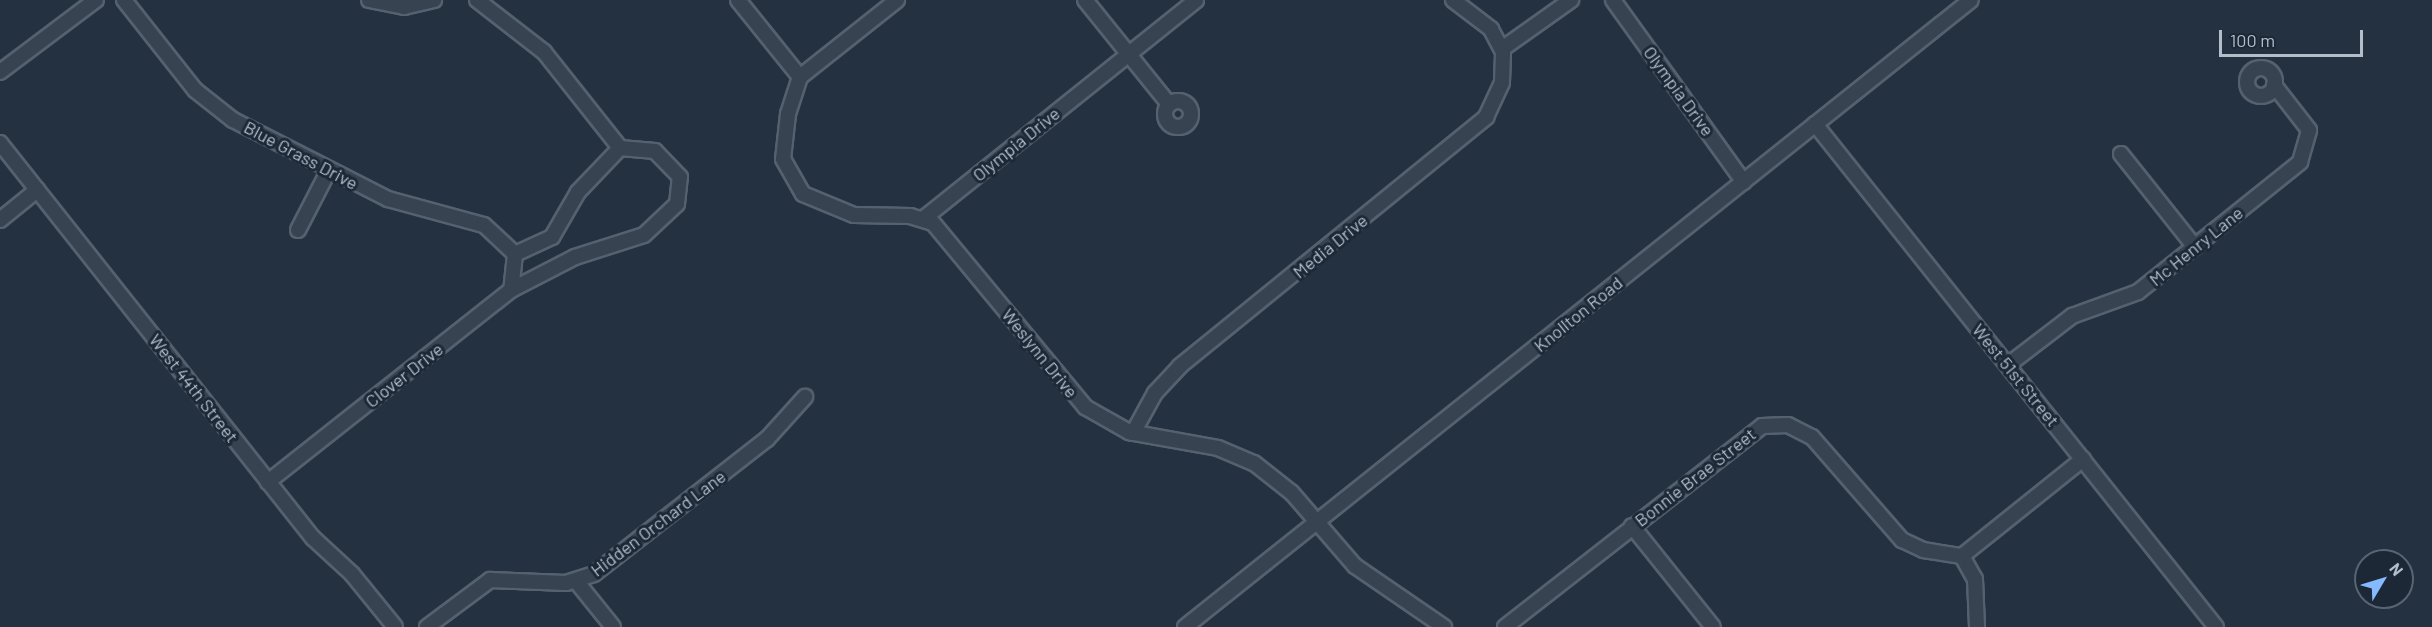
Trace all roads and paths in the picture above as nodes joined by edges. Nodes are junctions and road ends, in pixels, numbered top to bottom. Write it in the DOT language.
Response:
graph roads {
  1 [pos="96,0"];
  2 [pos="124,0"];
  3 [pos="369,0"];
  4 [pos="434,0"];
  5 [pos="477,0"];
  6 [pos="738,0"];
  7 [pos="897,0"];
  8 [pos="1085,0"];
  9 [pos="1196,0"];
  10 [pos="1453,0"];
  11 [pos="1571,0"];
  12 [pos="1613,0"];
  13 [pos="1971,0"];
  14 [pos="1502,49"];
  15 [pos="1130,52"];
  16 [pos="0,72"];
  17 [pos="800,77"];
  18 [pos="2274,85"];
  19 [pos="1169,104"];
  20 [pos="1815,124"];
  21 [pos="0,144"];
  22 [pos="620,148"];
  23 [pos="2121,154"];
  24 [pos="329,170"];
  25 [pos="1744,182"];
  26 [pos="38,190"];
  27 [pos="923,219"];
  28 [pos="0,220"];
  29 [pos="298,230"];
  30 [pos="2194,246"];
  31 [pos="515,254"];
  32 [pos="511,290"];
  33 [pos="2008,365"];
  34 [pos="805,397"];
  35 [pos="1133,433"];
  36 [pos="2083,459"];
  37 [pos="268,482"];
  38 [pos="1315,524"];
  39 [pos="1632,526"];
  40 [pos="1962,556"];
  41 [pos="576,581"];
  42 [pos="395,627"];
  43 [pos="427,627"];
  44 [pos="613,627"];
  45 [pos="1185,627"];
  46 [pos="1444,627"];
  47 [pos="1505,627"];
  48 [pos="1713,627"];
  49 [pos="1977,627"];
  50 [pos="2216,627"];
  1 -- 16 [label="street"];
  2 -- 24 [label="street, Blue Grass Drive"];
  3 -- 4 [label="street"];
  5 -- 22 [label="street"];
  6 -- 17 [label="street"];
  7 -- 17 [label="street"];
  8 -- 15 [label="street"];
  9 -- 15 [label="street, Olympia Drive"];
  10 -- 14 [label="street"];
  11 -- 14 [label="street"];
  12 -- 25 [label="street, Olympia Drive"];
  13 -- 20 [label="street, Knollton Road"];
  14 -- 35 [label="street, Media Drive"];
  15 -- 19 [label="street"];
  15 -- 27 [label="street, Olympia Drive"];
  17 -- 27 [label="street"];
  18 -- 30 [label="street, Mc Henry Lane"];
  20 -- 25 [label="street, Knollton Road"];
  20 -- 33 [label="street, West 51st Street"];
  21 -- 26 [label="street, West 44th Street"];
  22 -- 31 [label="street"];
  22 -- 32 [label="street, Clover Drive"];
  23 -- 30 [label="street"];
  24 -- 29 [label="street"];
  24 -- 31 [label="street, Blue Grass Drive"];
  25 -- 38 [label="street, Knollton Road"];
  26 -- 28 [label="street"];
  26 -- 37 [label="street, West 44th Street"];
  27 -- 35 [label="street, Weslynn Drive"];
  30 -- 33 [label="street, Mc Henry Lane"];
  31 -- 32 [label="street"];
  32 -- 37 [label="street, Clover Drive"];
  33 -- 36 [label="street, West 51st Street"];
  34 -- 41 [label="street, Hidden Orchard Lane"];
  35 -- 38 [label="street, Weslynn Drive"];
  36 -- 40 [label="street"];
  36 -- 50 [label="street, West 51st Street"];
  37 -- 42 [label="street, West 44th Street"];
  38 -- 45 [label="street, Knollton Road"];
  38 -- 46 [label="street, Weslynn Drive"];
  39 -- 40 [label="street, Bonnie Brae Street"];
  39 -- 47 [label="street, Bonnie Brae Street"];
  39 -- 48 [label="street"];
  40 -- 49 [label="street"];
  41 -- 43 [label="street, Hidden Orchard Lane"];
  41 -- 44 [label="street"];
}
